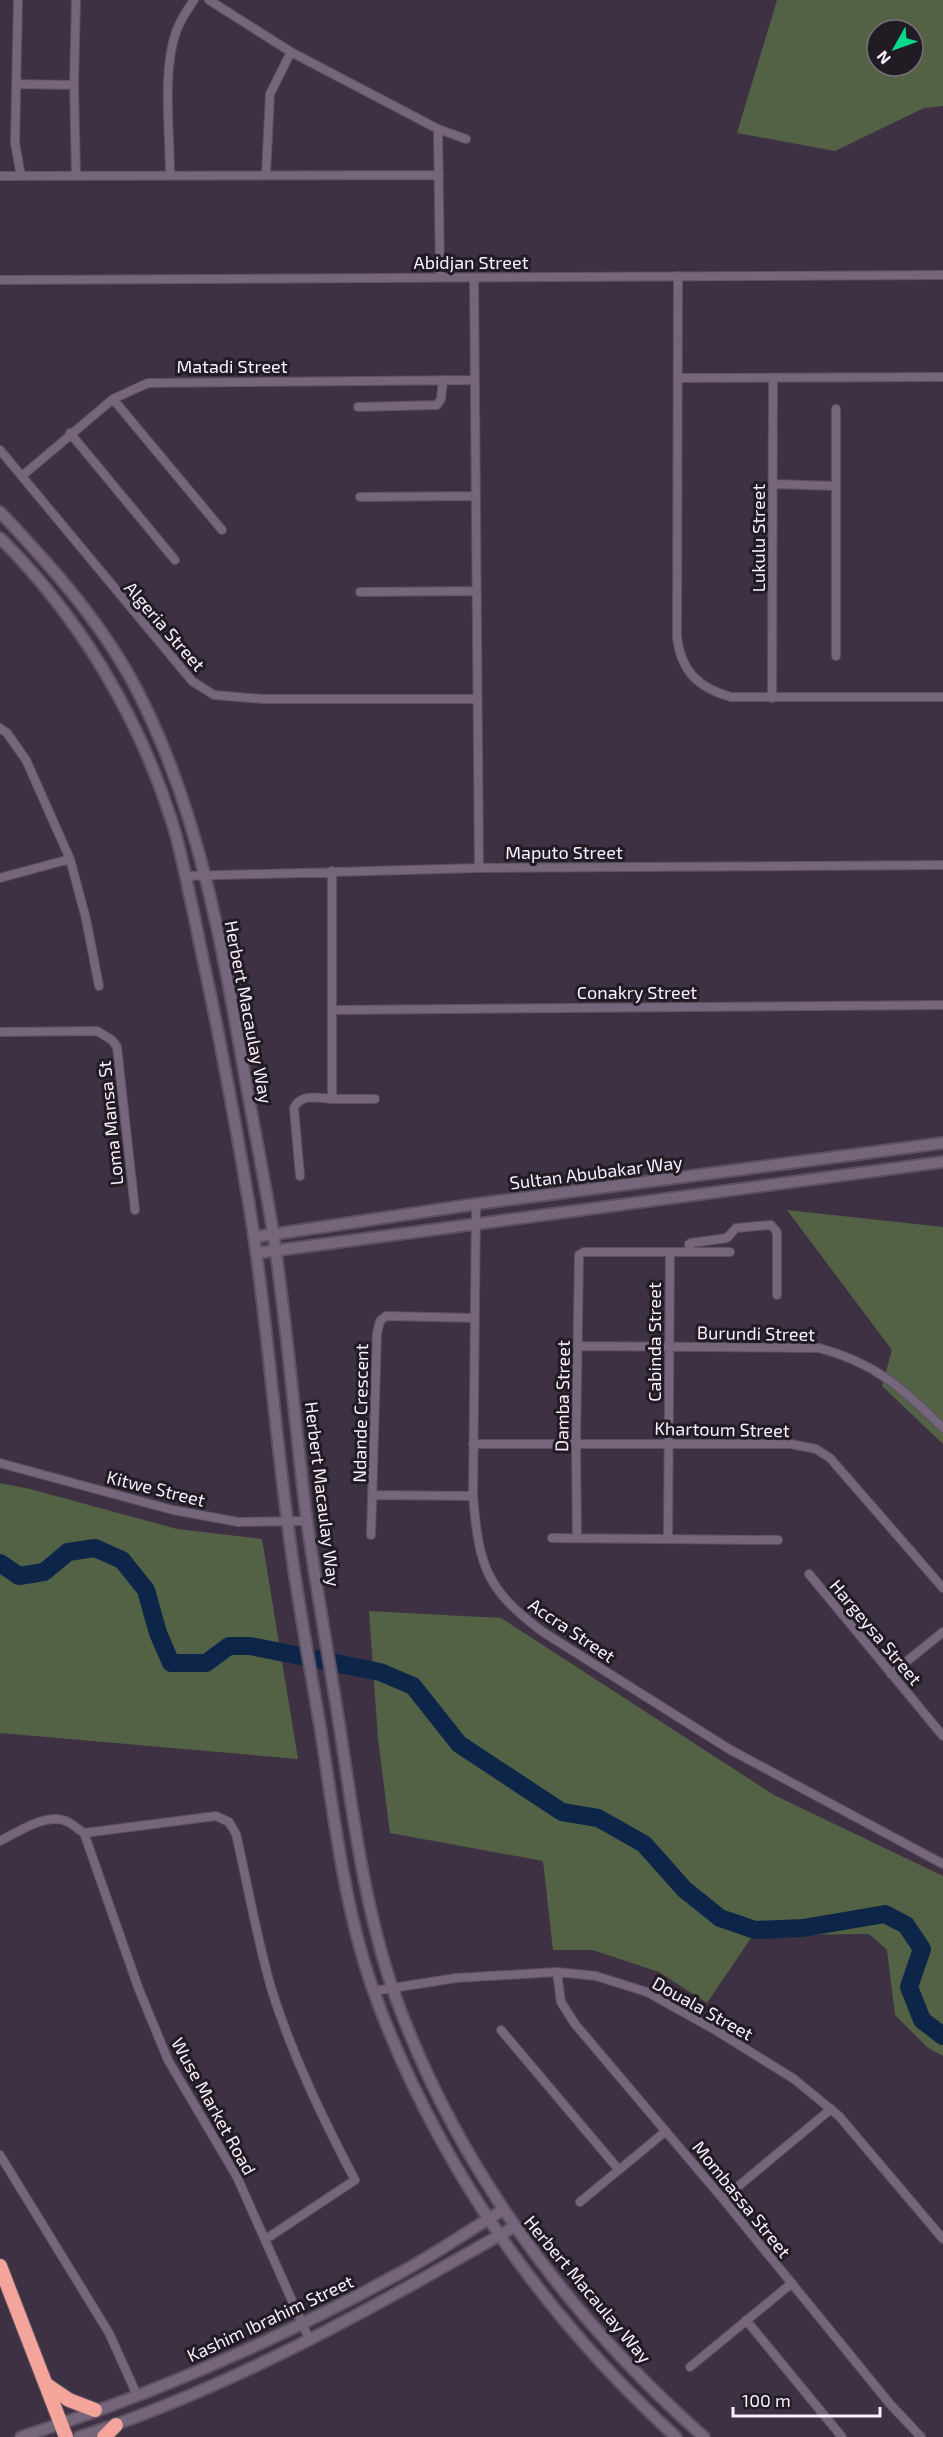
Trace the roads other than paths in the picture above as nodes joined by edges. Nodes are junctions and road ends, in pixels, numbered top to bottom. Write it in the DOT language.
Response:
graph roads {
  1 [pos="18,0"];
  2 [pos="76,0"];
  3 [pos="194,0"];
  4 [pos="208,0"];
  5 [pos="291,52"];
  6 [pos="16,84"];
  7 [pos="74,85"];
  8 [pos="438,129"];
  9 [pos="466,139"];
  10 [pos="266,174"];
  11 [pos="76,175"];
  12 [pos="170,175"];
  13 [pos="439,175"];
  14 [pos="0,176"];
  15 [pos="21,176"];
  16 [pos="943,275"];
  17 [pos="678,276"];
  18 [pos="440,277"];
  19 [pos="474,278"];
  20 [pos="0,280"];
  21 [pos="943,376"];
  22 [pos="678,378"];
  23 [pos="773,378"];
  24 [pos="443,380"];
  25 [pos="475,380"];
  26 [pos="113,399"];
  27 [pos="358,407"];
  28 [pos="836,409"];
  29 [pos="70,433"];
  30 [pos="0,450"];
  31 [pos="22,476"];
  32 [pos="774,484"];
  33 [pos="835,486"];
  34 [pos="476,495"];
  35 [pos="360,496"];
  36 [pos="0,512"];
  37 [pos="222,530"];
  38 [pos="0,538"];
  39 [pos="175,560"];
  40 [pos="476,591"];
  41 [pos="360,592"];
  42 [pos="836,656"];
  43 [pos="943,697"];
  44 [pos="772,698"];
  45 [pos="477,699"];
  46 [pos="0,728"];
  47 [pos="70,859"];
  48 [pos="943,865"];
  49 [pos="479,868"];
  50 [pos="332,871"];
  51 [pos="206,874"];
  52 [pos="186,876"];
  53 [pos="0,878"];
  54 [pos="99,986"];
  55 [pos="943,1005"];
  56 [pos="332,1010"];
  57 [pos="0,1032"];
  58 [pos="332,1099"];
  59 [pos="375,1100"];
  60 [pos="943,1143"];
  61 [pos="943,1162"];
  62 [pos="300,1176"];
  63 [pos="476,1204"];
  64 [pos="135,1210"];
  65 [pos="476,1223"];
  66 [pos="273,1234"];
  67 [pos="255,1238"];
  68 [pos="275,1251"];
  69 [pos="690,1252"];
  70 [pos="730,1252"];
  71 [pos="257,1253"];
  72 [pos="670,1253"];
  73 [pos="777,1295"];
  74 [pos="475,1318"];
  75 [pos="579,1346"];
  76 [pos="669,1347"];
  77 [pos="943,1428"];
  78 [pos="576,1442"];
  79 [pos="669,1443"];
  80 [pos="473,1444"];
  81 [pos="0,1462"];
  82 [pos="373,1495"];
  83 [pos="473,1496"];
  84 [pos="307,1521"];
  85 [pos="287,1522"];
  86 [pos="370,1535"];
  87 [pos="552,1538"];
  88 [pos="577,1538"];
  89 [pos="668,1539"];
  90 [pos="778,1540"];
  91 [pos="808,1574"];
  92 [pos="943,1588"];
  93 [pos="943,1632"];
  94 [pos="891,1674"];
  95 [pos="943,1736"];
  96 [pos="84,1833"];
  97 [pos="0,1841"];
  98 [pos="943,1864"];
  99 [pos="557,1972"];
  100 [pos="392,1988"];
  101 [pos="374,1991"];
  102 [pos="501,2031"];
  103 [pos="831,2109"];
  104 [pos="666,2131"];
  105 [pos="0,2155"];
  106 [pos="619,2170"];
  107 [pos="723,2199"];
  108 [pos="580,2202"];
  109 [pos="503,2210"];
  110 [pos="488,2220"];
  111 [pos="514,2227"];
  112 [pos="498,2236"];
  113 [pos="266,2239"];
  114 [pos="943,2239"];
  115 [pos="0,2266"];
  116 [pos="792,2283"];
  117 [pos="746,2320"];
  118 [pos="304,2322"];
  119 [pos="310,2341"];
  120 [pos="690,2367"];
  121 [pos="48,2385"];
  122 [pos="137,2395"];
  123 [pos="95,2410"];
  124 [pos="62,2422"];
  125 [pos="116,2425"];
  126 [pos="21,2437"];
  127 [pos="66,2437"];
  128 [pos="79,2437"];
  129 [pos="104,2437"];
  130 [pos="676,2437"];
  131 [pos="704,2437"];
  132 [pos="842,2437"];
  133 [pos="921,2437"];
  1 -- 6 [label="street"];
  2 -- 7 [label="street"];
  3 -- 12 [label="street"];
  4 -- 5 [label="street"];
  5 -- 8 [label="street"];
  5 -- 10 [label="street"];
  6 -- 7 [label="street"];
  6 -- 15 [label="street"];
  7 -- 11 [label="street"];
  8 -- 9 [label="street"];
  8 -- 13 [label="street"];
  10 -- 12 [label="street"];
  10 -- 13 [label="street"];
  11 -- 12 [label="street"];
  11 -- 15 [label="street"];
  13 -- 18 [label="street"];
  14 -- 15 [label="street"];
  16 -- 17 [label="street, Abidjan Street"];
  17 -- 19 [label="street, Abidjan Street"];
  17 -- 22 [label="street"];
  18 -- 19 [label="street, Abidjan Street"];
  18 -- 20 [label="street, Abidjan Street"];
  19 -- 25 [label="street"];
  21 -- 23 [label="street"];
  22 -- 23 [label="street"];
  22 -- 44 [label="street"];
  23 -- 32 [label="street, Lukulu Street"];
  24 -- 25 [label="street, Matadi Street"];
  24 -- 26 [label="street, Matadi Street"];
  24 -- 27 [label="street"];
  25 -- 34 [label="street"];
  26 -- 29 [label="street, Matadi Street"];
  26 -- 37 [label="street"];
  28 -- 33 [label="street"];
  29 -- 31 [label="street, Matadi Street"];
  29 -- 39 [label="street"];
  30 -- 31 [label="street, Algeria Street"];
  31 -- 45 [label="street, Algeria Street"];
  32 -- 33 [label="street"];
  32 -- 44 [label="street, Lukulu Street"];
  33 -- 42 [label="street"];
  34 -- 35 [label="street"];
  34 -- 40 [label="street"];
  36 -- 51 [label="main road, Herbert Macaulay Way"];
  38 -- 52 [label="main road, Herbert Macaulay Way"];
  40 -- 41 [label="street"];
  40 -- 45 [label="street"];
  43 -- 44 [label="street"];
  45 -- 49 [label="street"];
  46 -- 47 [label="street"];
  47 -- 53 [label="street"];
  47 -- 54 [label="street"];
  48 -- 49 [label="street, Maputo Street"];
  49 -- 50 [label="street, Maputo Street"];
  50 -- 51 [label="street, Maputo Street"];
  50 -- 56 [label="street"];
  51 -- 52 [label="street, Maputo Street"];
  51 -- 66 [label="main road, Herbert Macaulay Way"];
  52 -- 67 [label="main road, Herbert Macaulay Way"];
  55 -- 56 [label="street, Conakry Street"];
  56 -- 58 [label="street"];
  57 -- 64 [label="street, Loma Mansa St"];
  58 -- 59 [label="street"];
  58 -- 62 [label="street"];
  60 -- 63 [label="main road, Sultan Abubakar Way"];
  61 -- 65 [label="main road, Sultan Abubakar Way"];
  63 -- 65 [label="street, Accra Street"];
  63 -- 66 [label="main road, Sultan Abubakar Way"];
  65 -- 68 [label="main road, Sultan Abubakar Way"];
  65 -- 74 [label="street, Accra Street"];
  66 -- 67 [label="main road, Sultan Abubakar Way"];
  66 -- 68 [label="main road, Herbert Macaulay Way"];
  67 -- 71 [label="main road, Herbert Macaulay Way"];
  68 -- 71 [label="main road, Sultan Abubakar Way"];
  68 -- 84 [label="main road, Herbert Macaulay Way"];
  69 -- 70 [label="street"];
  69 -- 72 [label="street"];
  69 -- 73 [label="street"];
  71 -- 85 [label="main road, Herbert Macaulay Way"];
  72 -- 75 [label="street, Damba Street"];
  72 -- 76 [label="street, Cabinda Street"];
  74 -- 80 [label="street, Accra Street"];
  74 -- 82 [label="street, Ndande Crescent"];
  75 -- 76 [label="street, Burundi Street"];
  75 -- 78 [label="street, Damba Street"];
  76 -- 77 [label="street, Burundi Street"];
  76 -- 79 [label="street, Cabinda Street"];
  78 -- 79 [label="street, Khartoum Street"];
  78 -- 80 [label="street, Khartoum Street"];
  78 -- 88 [label="street, Damba Street"];
  79 -- 89 [label="street, Cabinda Street"];
  79 -- 92 [label="street, Khartoum Street"];
  80 -- 83 [label="street, Accra Street"];
  81 -- 85 [label="street, Kitwe Street"];
  82 -- 83 [label="street, Ndande Crescent"];
  82 -- 86 [label="street, Ndande Crescent"];
  83 -- 98 [label="street, Accra Street"];
  84 -- 85 [label="street, Kitwe Street"];
  84 -- 100 [label="main road, Herbert Macaulay Way"];
  85 -- 101 [label="main road, Herbert Macaulay Way"];
  87 -- 88 [label="street"];
  88 -- 89 [label="street"];
  89 -- 90 [label="street"];
  91 -- 94 [label="street, Hargeysa Street"];
  93 -- 94 [label="street"];
  94 -- 95 [label="street, Hargeysa Street"];
  96 -- 97 [label="street"];
  96 -- 113 [label="street, Wuse Market Road"];
  96 -- 113 [label="street"];
  99 -- 100 [label="street, Douala Street"];
  99 -- 103 [label="street, Douala Street"];
  99 -- 104 [label="street, Mombassa Street"];
  100 -- 101 [label="street, Douala Street"];
  100 -- 109 [label="main road, Herbert Macaulay Way"];
  101 -- 110 [label="main road, Herbert Macaulay Way"];
  102 -- 106 [label="street"];
  103 -- 107 [label="street"];
  103 -- 114 [label="street, Douala Street"];
  104 -- 106 [label="street"];
  104 -- 107 [label="street, Mombassa Street"];
  105 -- 122 [label="street"];
  106 -- 108 [label="street"];
  107 -- 116 [label="street, Mombassa Street"];
  109 -- 110 [label="main road, Kashim Ibrahim Street"];
  109 -- 111 [label="main road, Herbert Macaulay Way"];
  110 -- 112 [label="main road, Herbert Macaulay Way"];
  110 -- 118 [label="main road, Kashim Ibrahim Street"];
  111 -- 112 [label="main road, Kashim Ibrahim Street"];
  111 -- 131 [label="main road, Herbert Macaulay Way"];
  112 -- 119 [label="main road, Kashim Ibrahim Street"];
  112 -- 130 [label="main road, Herbert Macaulay Way"];
  113 -- 118 [label="street, Wuse Market Road"];
  115 -- 121 [label="highway"];
  116 -- 117 [label="street"];
  116 -- 133 [label="street, Mombassa Street"];
  117 -- 120 [label="street"];
  117 -- 132 [label="street"];
  118 -- 119 [label="street, Wuse Market Road"];
  118 -- 122 [label="main road, Kashim Ibrahim Street"];
  119 -- 125 [label="main road, Kashim Ibrahim Street"];
  121 -- 123 [label="highway"];
  121 -- 124 [label="highway"];
  122 -- 123 [label="main road, Kashim Ibrahim Street"];
  123 -- 124 [label="main road, Kashim Ibrahim Street"];
  124 -- 126 [label="main road, Kashim Ibrahim Street"];
  124 -- 127 [label="highway"];
  125 -- 128 [label="main road, Kashim Ibrahim Street"];
  125 -- 129 [label="highway"];
}
